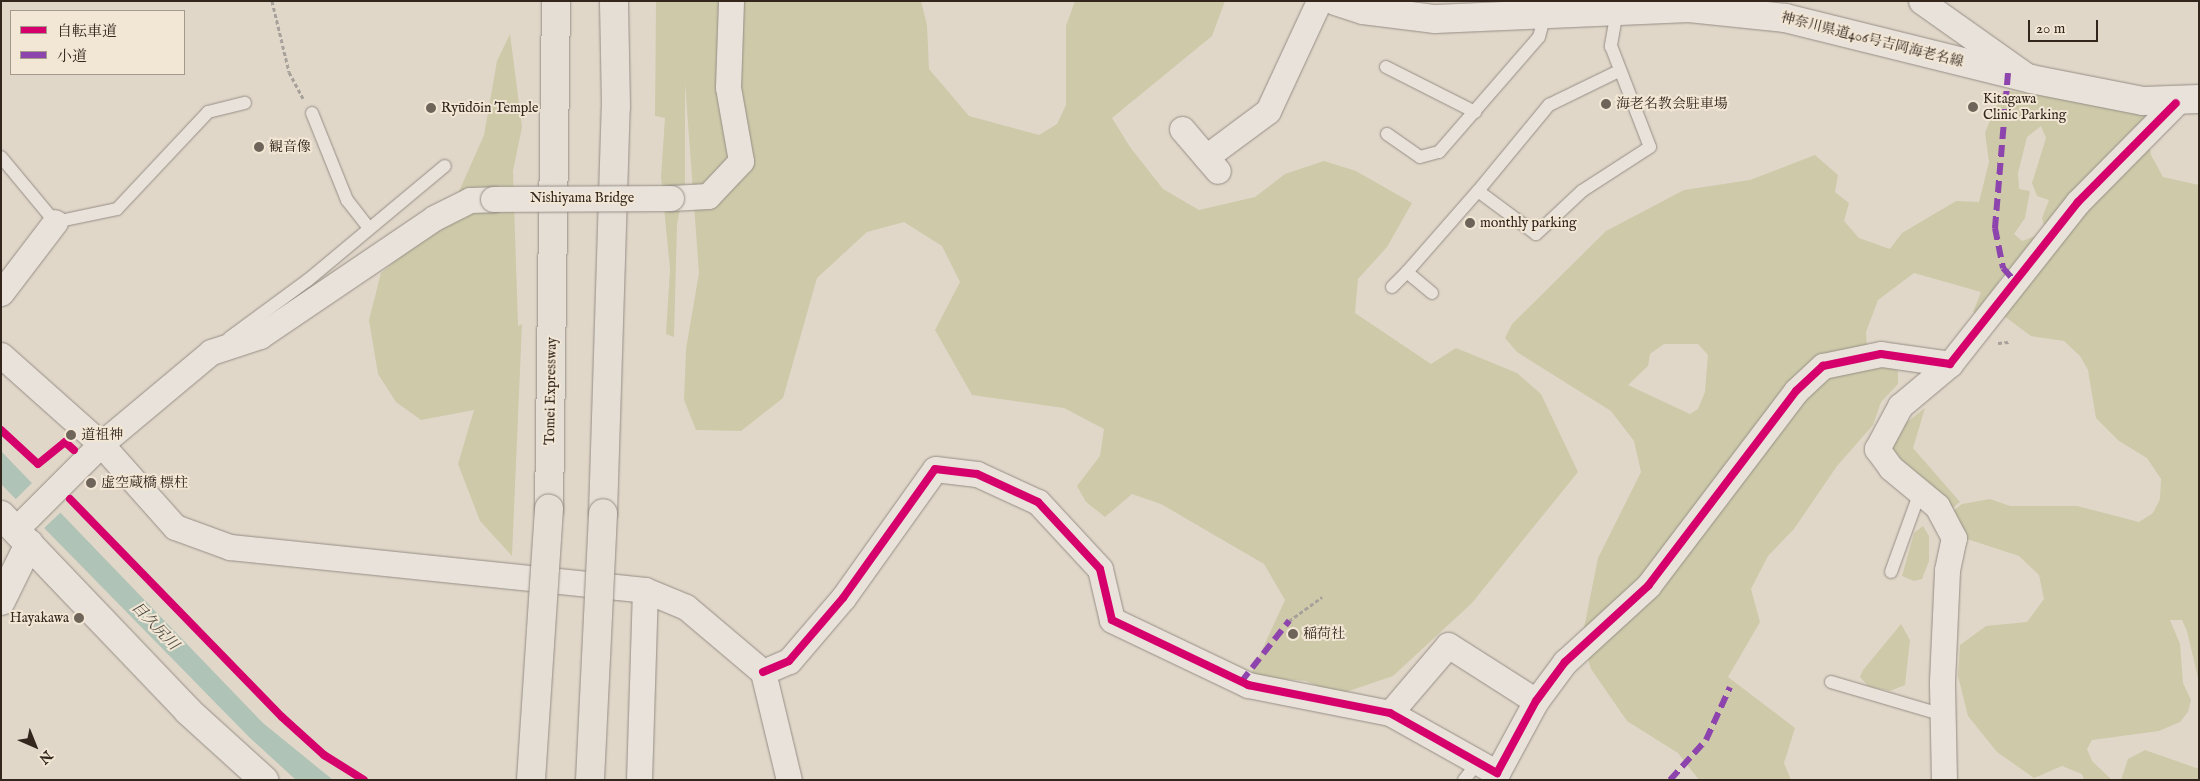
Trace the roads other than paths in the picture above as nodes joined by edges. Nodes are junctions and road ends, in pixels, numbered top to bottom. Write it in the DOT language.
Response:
graph roads {
  1 [pos="556,1"];
  2 [pos="614,1"];
  3 [pos="731,1"];
  4 [pos="1319,1"];
  5 [pos="1335,1"];
  6 [pos="1921,1"];
  7 [pos="1632,7"];
  8 [pos="1469,11"];
  9 [pos="1545,16"];
  10 [pos="1386,67"];
  11 [pos="1619,71"];
  12 [pos="2032,79"];
  13 [pos="2187,101"];
  14 [pos="245,103"];
  15 [pos="1475,112"];
  16 [pos="312,113"];
  17 [pos="1182,129"];
  18 [pos="1387,134"];
  19 [pos="1,156"];
  20 [pos="445,166"];
  21 [pos="1478,191"];
  22 [pos="55,222"];
  23 [pos="369,228"];
  24 [pos="1407,272"];
  25 [pos="1392,287"];
  26 [pos="1,293"];
  27 [pos="1432,293"];
  28 [pos="211,352"];
  29 [pos="1,355"];
  30 [pos="1950,364"];
  31 [pos="101,444"];
  32 [pos="1920,492"];
  33 [pos="17,528"];
  34 [pos="1891,572"];
  35 [pos="5,583"];
  36 [pos="645,590"];
  37 [pos="763,672"];
  38 [pos="1831,682"];
  39 [pos="1536,701"];
  40 [pos="1390,713"];
  41 [pos="1943,715"];
  42 [pos="1486,774"];
  43 [pos="264,780"];
  44 [pos="531,780"];
  45 [pos="590,780"];
  46 [pos="639,780"];
  47 [pos="789,780"];
  48 [pos="1944,780"];
  1 -- 44 [label="highway, Tomei Expressway, bridge"];
  2 -- 45 [label="highway, bridge"];
  3 -- 28 [label="street, Nishiyama Bridge, bridge"];
  4 -- 17 [label="street"];
  5 -- 8 [label="main road, 神奈川県道406号吉岡海老名線"];
  6 -- 12 [label="street"];
  7 -- 9 [label="main road, 神奈川県道406号吉岡海老名線"];
  7 -- 11 [label="lane"];
  7 -- 12 [label="main road, 神奈川県道406号吉岡海老名線"];
  8 -- 9 [label="main road, 神奈川県道406号吉岡海老名線"];
  9 -- 15 [label="lane"];
  10 -- 15 [label="lane"];
  11 -- 21 [label="lane"];
  11 -- 21 [label="lane"];
  12 -- 13 [label="main road, 神奈川県道406号吉岡海老名線"];
  13 -- 30 [label="street"];
  14 -- 22 [label="lane"];
  15 -- 18 [label="lane"];
  16 -- 23 [label="lane"];
  19 -- 22 [label="lane"];
  20 -- 23 [label="lane"];
  21 -- 24 [label="lane"];
  22 -- 26 [label="street"];
  23 -- 28 [label="lane"];
  24 -- 25 [label="lane"];
  24 -- 27 [label="lane"];
  28 -- 31 [label="street"];
  29 -- 31 [label="street"];
  30 -- 32 [label="street"];
  30 -- 39 [label="street"];
  31 -- 33 [label="street"];
  31 -- 36 [label="street"];
  32 -- 34 [label="lane"];
  32 -- 41 [label="street"];
  33 -- 35 [label="main road"];
  33 -- 43 [label="main road"];
  36 -- 37 [label="street"];
  36 -- 46 [label="street"];
  37 -- 40 [label="street"];
  37 -- 47 [label="street"];
  38 -- 41 [label="lane"];
  39 -- 40 [label="street"];
  39 -- 42 [label="street"];
  40 -- 42 [label="street"];
  41 -- 48 [label="street"];
}
